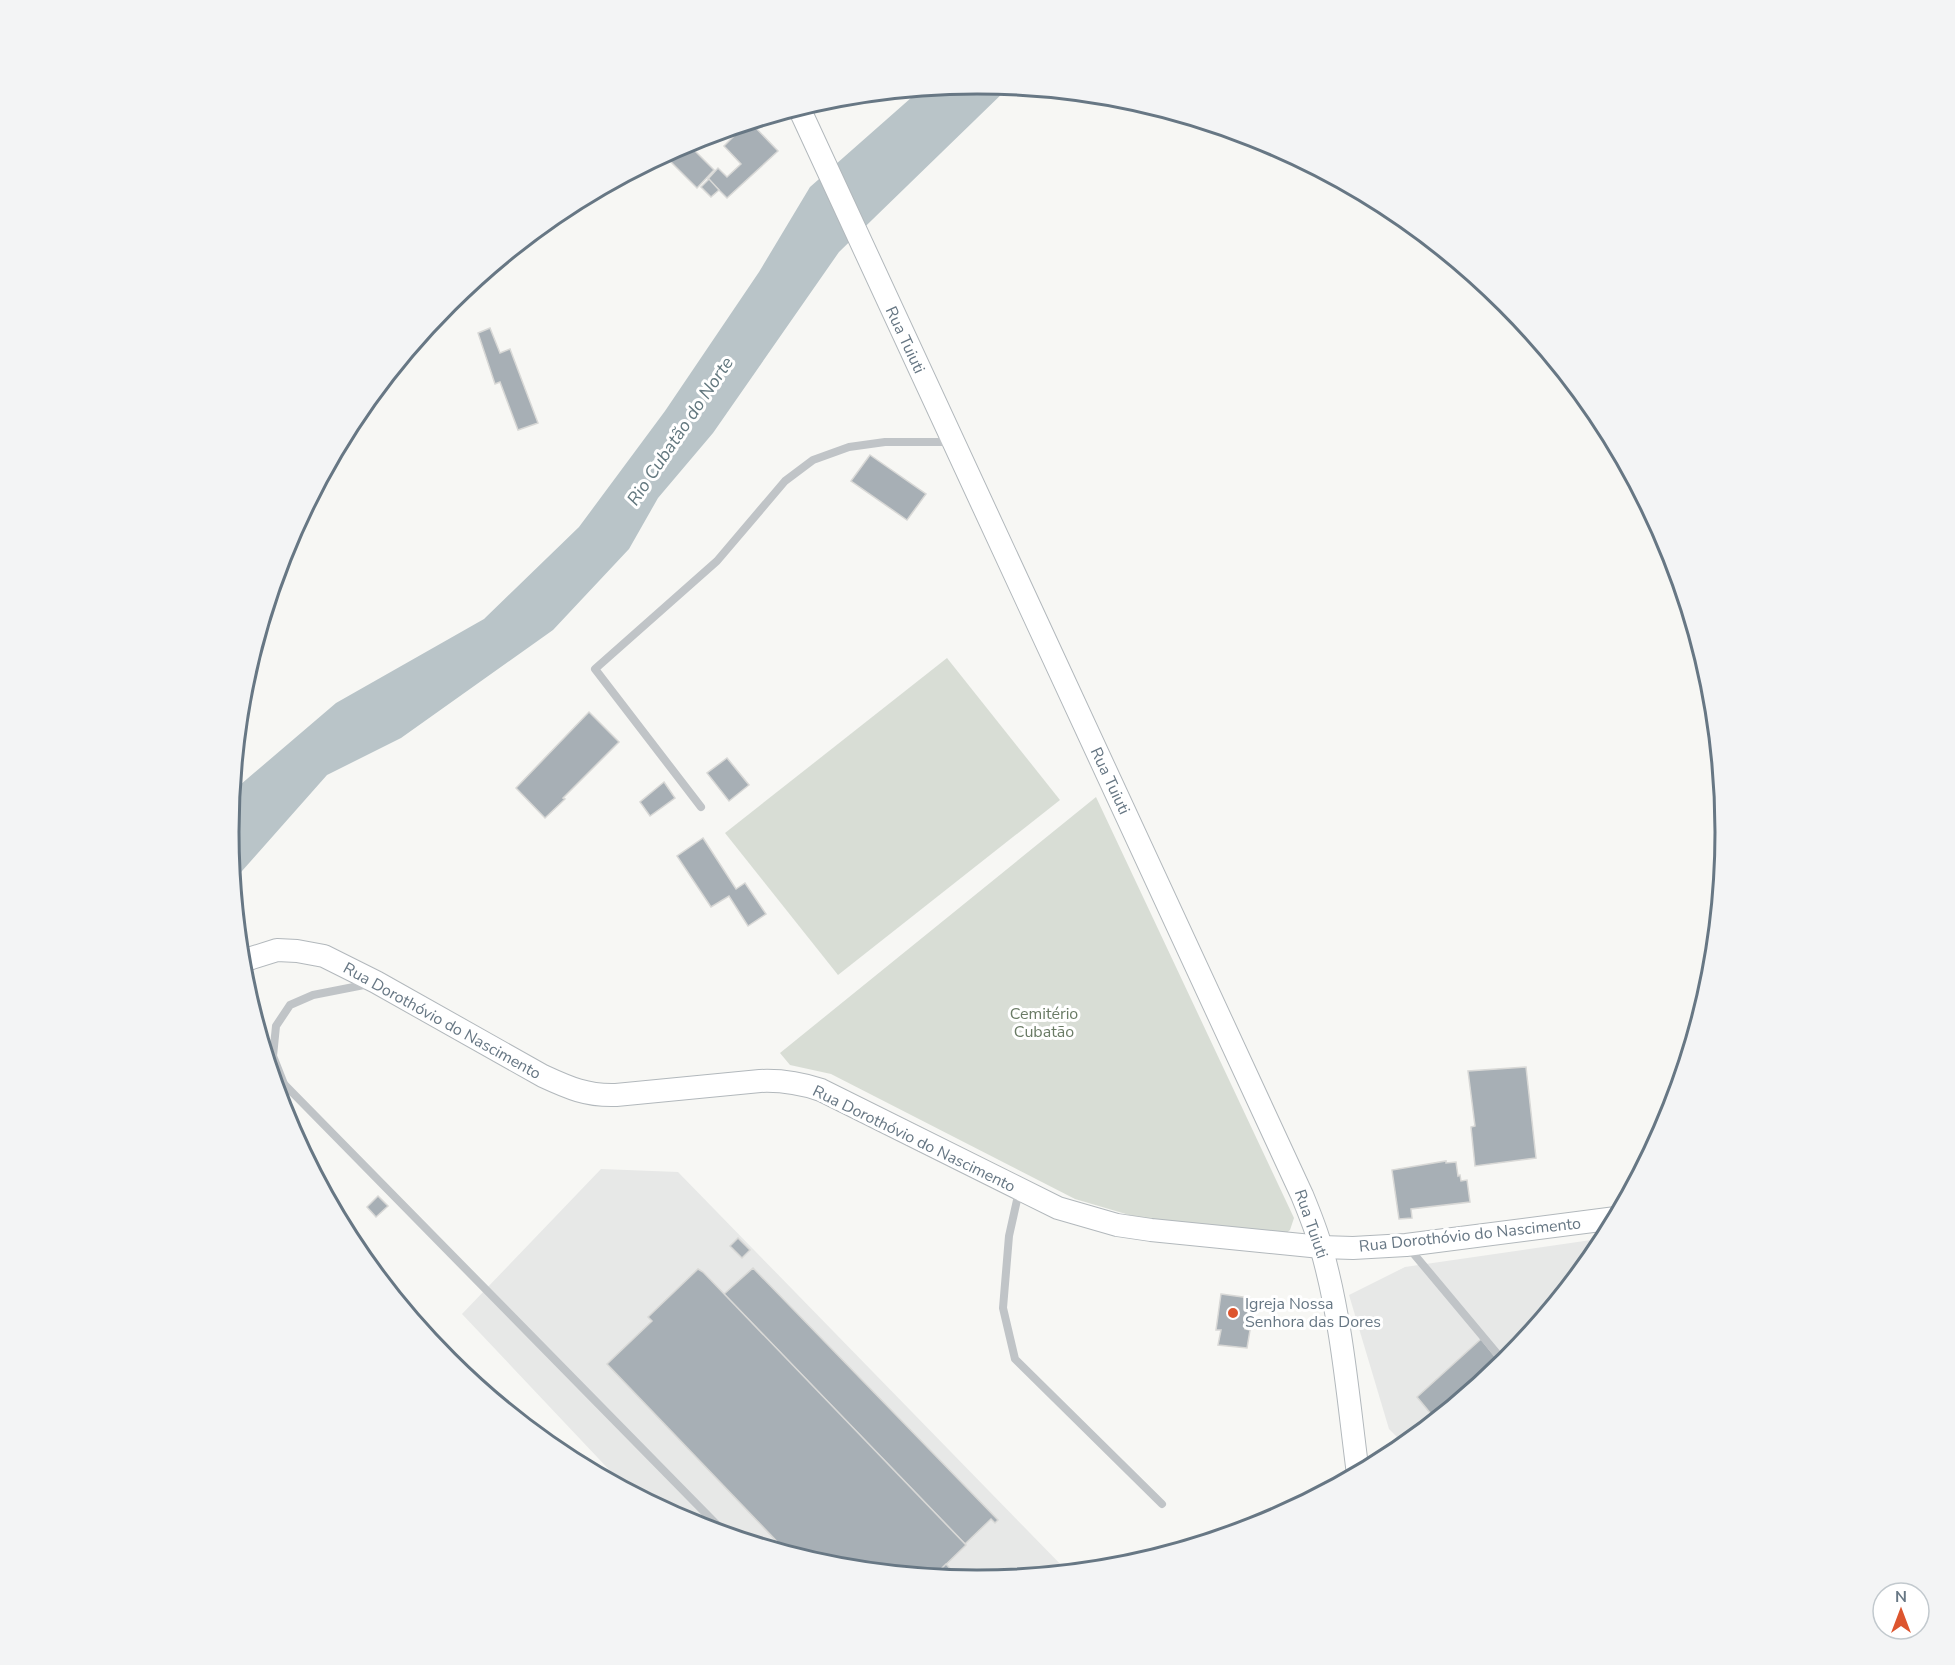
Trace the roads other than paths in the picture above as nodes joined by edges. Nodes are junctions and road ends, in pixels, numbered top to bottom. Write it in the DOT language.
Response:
graph roads {
  1 [pos="804,118"];
  2 [pos="952,442"];
  3 [pos="701,807"];
  4 [pos="251,958"];
  5 [pos="376,982"];
  6 [pos="273,1052"];
  7 [pos="284,1084"];
  8 [pos="1019,1191"];
  9 [pos="1606,1219"];
  10 [pos="1406,1245"];
  11 [pos="1321,1247"];
  12 [pos="1498,1355"];
  13 [pos="1357,1465"];
  14 [pos="1162,1504"];
  15 [pos="713,1521"];
  1 -- 2 [label="main road, Rua Tuiuti"];
  2 -- 3 [label="lane"];
  2 -- 11 [label="main road, Rua Tuiuti"];
  4 -- 5 [label="main road, Rua Dorothóvio do Nascimento"];
  5 -- 6 [label="lane"];
  5 -- 8 [label="main road, Rua Dorothóvio do Nascimento"];
  7 -- 15 [label="lane"];
  8 -- 11 [label="main road, Rua Dorothóvio do Nascimento"];
  8 -- 14 [label="lane"];
  9 -- 10 [label="main road, Rua Dorothóvio do Nascimento"];
  10 -- 11 [label="main road, Rua Dorothóvio do Nascimento"];
  10 -- 12 [label="lane"];
  11 -- 13 [label="main road, Rua Tuiuti"];
}
